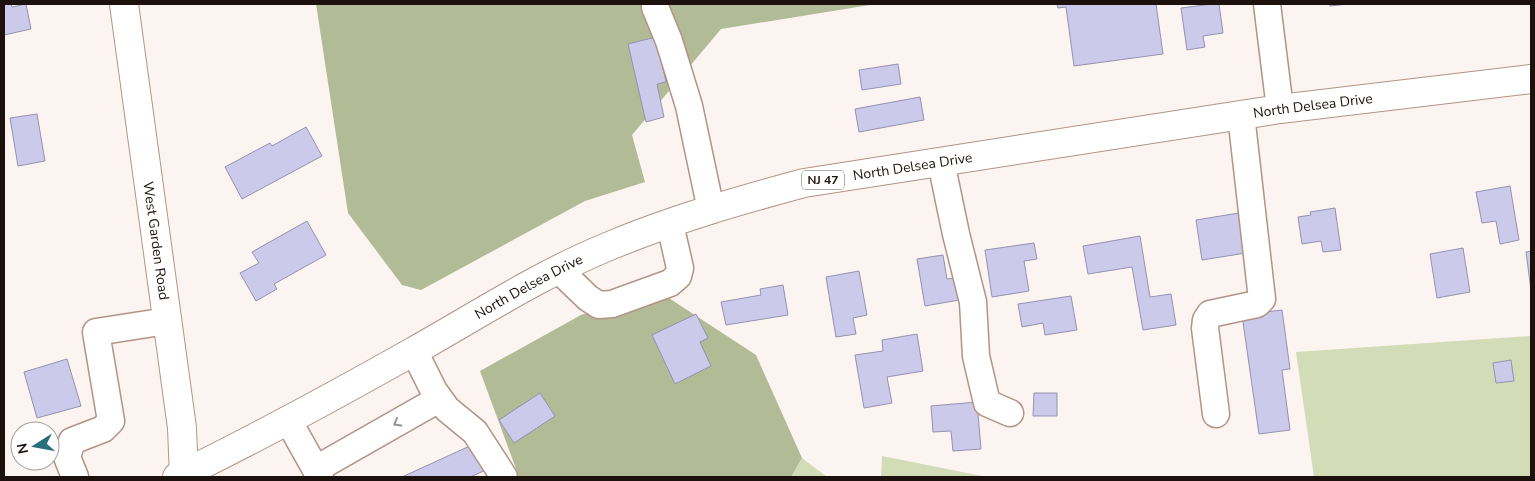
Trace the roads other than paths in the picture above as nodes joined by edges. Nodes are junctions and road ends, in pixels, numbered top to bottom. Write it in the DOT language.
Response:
graph roads {
  1 [pos="124,4"];
  2 [pos="1267,4"];
  3 [pos="655,7"];
  4 [pos="1531,79"];
  5 [pos="1280,109"];
  6 [pos="1241,115"];
  7 [pos="941,162"];
  8 [pos="711,210"];
  9 [pos="670,224"];
  10 [pos="559,270"];
  11 [pos="167,321"];
  12 [pos="414,351"];
  13 [pos="439,399"];
  14 [pos="1010,413"];
  15 [pos="1216,414"];
  16 [pos="288,420"];
  17 [pos="318,473"];
  18 [pos="182,476"];
  19 [pos="75,477"];
  20 [pos="504,477"];
  1 -- 11 [label="main road, West Garden Road"];
  2 -- 5 [label="lane"];
  3 -- 8 [label="lane"];
  4 -- 5 [label="main road, North Delsea Drive / NJ 47"];
  5 -- 6 [label="main road, North Delsea Drive / NJ 47"];
  6 -- 7 [label="main road, North Delsea Drive / NJ 47"];
  6 -- 15 [label="lane"];
  7 -- 8 [label="main road, North Delsea Drive / NJ 47"];
  7 -- 14 [label="lane"];
  8 -- 9 [label="main road, North Delsea Drive / NJ 47"];
  9 -- 10 [label="main road, North Delsea Drive / NJ 47"];
  9 -- 10 [label="lane"];
  10 -- 12 [label="main road, North Delsea Drive / NJ 47"];
  11 -- 18 [label="main road, West Garden Road"];
  11 -- 19 [label="lane"];
  12 -- 13 [label="lane"];
  12 -- 16 [label="main road, North Delsea Drive / NJ 47"];
  13 -- 17 [label="lane, one-way"];
  13 -- 20 [label="lane"];
  16 -- 17 [label="lane"];
  16 -- 18 [label="main road, North Delsea Drive / NJ 47"];
}
